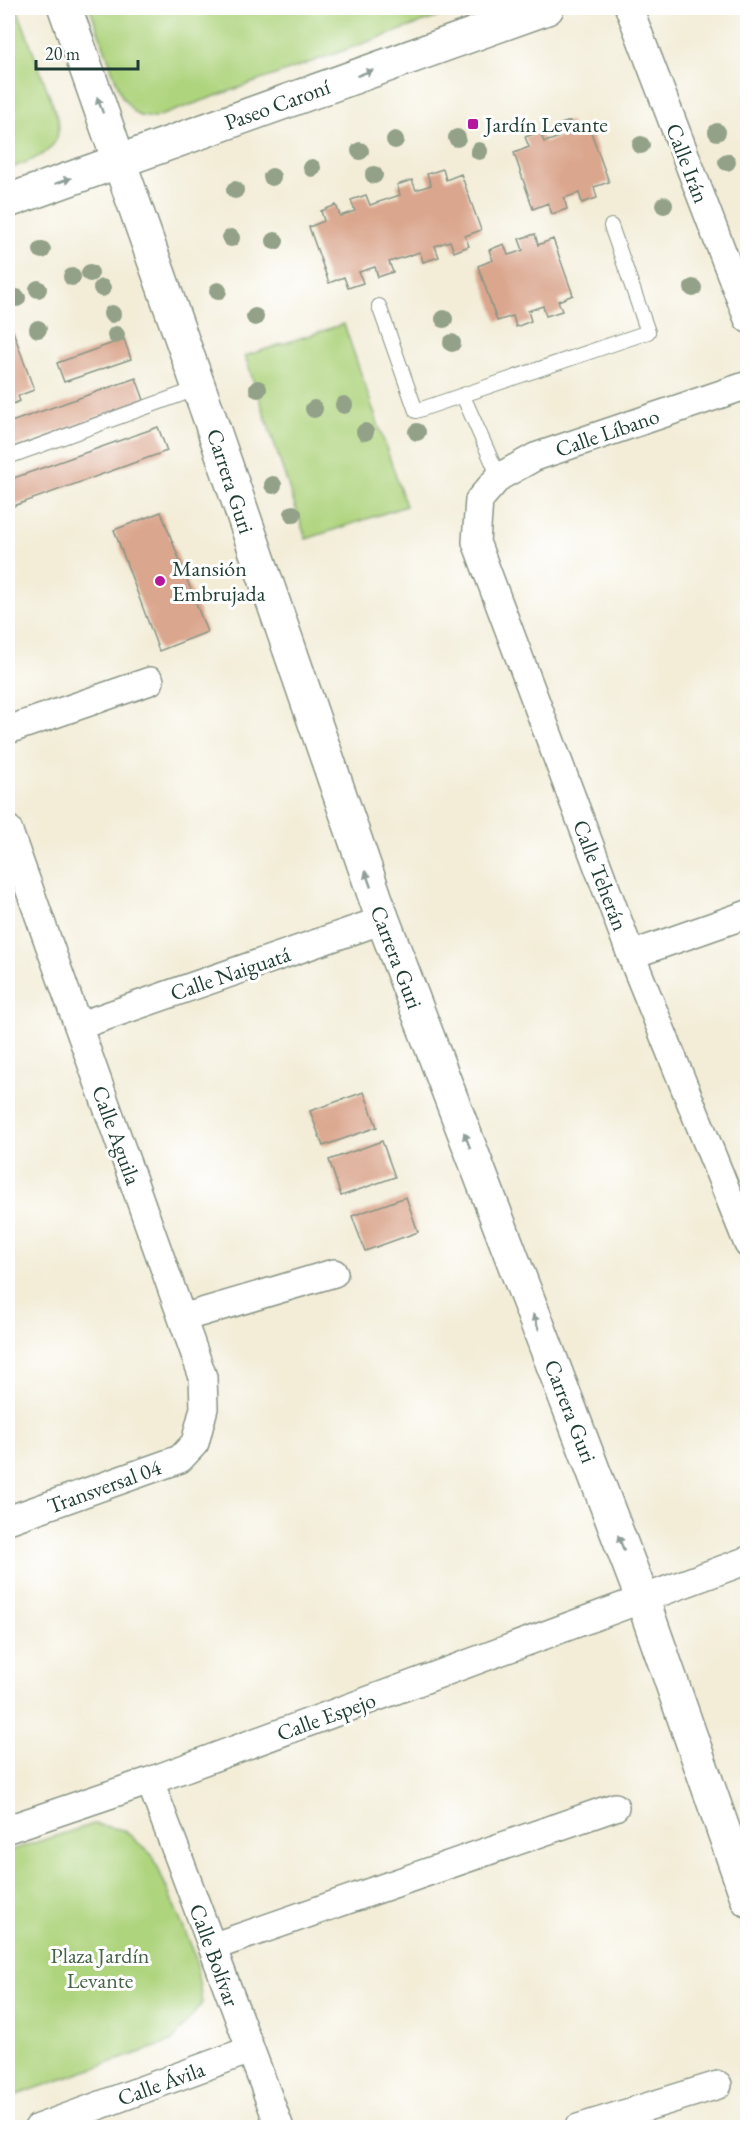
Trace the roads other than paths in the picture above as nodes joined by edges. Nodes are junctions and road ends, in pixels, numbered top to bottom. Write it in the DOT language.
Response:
graph roads {
  1 [pos="64,8"];
  2 [pos="547,8"];
  3 [pos="629,8"];
  4 [pos="120,160"];
  5 [pos="8,201"];
  6 [pos="611,226"];
  7 [pos="379,306"];
  8 [pos="747,319"];
  9 [pos="747,385"];
  10 [pos="199,388"];
  11 [pos="463,396"];
  12 [pos="8,457"];
  13 [pos="499,477"];
  14 [pos="479,500"];
  15 [pos="150,681"];
  16 [pos="8,730"];
  17 [pos="8,829"];
  18 [pos="747,914"];
  19 [pos="382,920"];
  20 [pos="631,956"];
  21 [pos="78,1026"];
  22 [pos="747,1244"];
  23 [pos="334,1273"];
  24 [pos="182,1318"];
  25 [pos="195,1443"];
  26 [pos="8,1520"];
  27 [pos="747,1560"];
  28 [pos="642,1598"];
  29 [pos="150,1781"];
  30 [pos="615,1807"];
  31 [pos="8,1829"];
  32 [pos="746,1893"];
  33 [pos="212,1947"];
  34 [pos="250,2050"];
  35 [pos="718,2085"];
  36 [pos="587,2126"];
  37 [pos="38,2127"];
  38 [pos="280,2127"];
  4 -- 1 [label="street, Carrera Guri, one-way"];
  4 -- 2 [label="street, Paseo Caroní, one-way"];
  3 -- 8 [label="street, Calle Irán"];
  5 -- 4 [label="street, Paseo Caroní, one-way"];
  4 -- 10 [label="street, Carrera Guri"];
  6 -- 11 [label="lane"];
  7 -- 11 [label="lane"];
  9 -- 13 [label="street, Calle Líbano"];
  10 -- 12 [label="lane"];
  19 -- 10 [label="street, Carrera Guri, one-way"];
  11 -- 13 [label="lane"];
  13 -- 14 [label="street, Calle Líbano"];
  14 -- 20 [label="street, Calle Teherán"];
  15 -- 16 [label="street"];
  17 -- 21 [label="street, Calle Aguila"];
  18 -- 20 [label="street"];
  19 -- 21 [label="street, Calle Naiguatá"];
  28 -- 19 [label="street, Carrera Guri, one-way"];
  20 -- 22 [label="street, Calle Teherán"];
  21 -- 24 [label="street, Calle Aguila"];
  23 -- 24 [label="street"];
  24 -- 25 [label="street, Calle Aguila"];
  25 -- 26 [label="street, Transversal 04"];
  27 -- 28 [label="street, Calle Espejo"];
  28 -- 29 [label="street, Calle Espejo"];
  28 -- 32 [label="street, Carrera Guri"];
  29 -- 31 [label="street, Calle Espejo"];
  29 -- 33 [label="street, Calle Bolívar"];
  30 -- 33 [label="street"];
  33 -- 34 [label="street, Calle Bolívar"];
  34 -- 37 [label="street, Calle Ávila"];
  34 -- 38 [label="street, Calle Bolívar"];
  35 -- 36 [label="street"];
}
